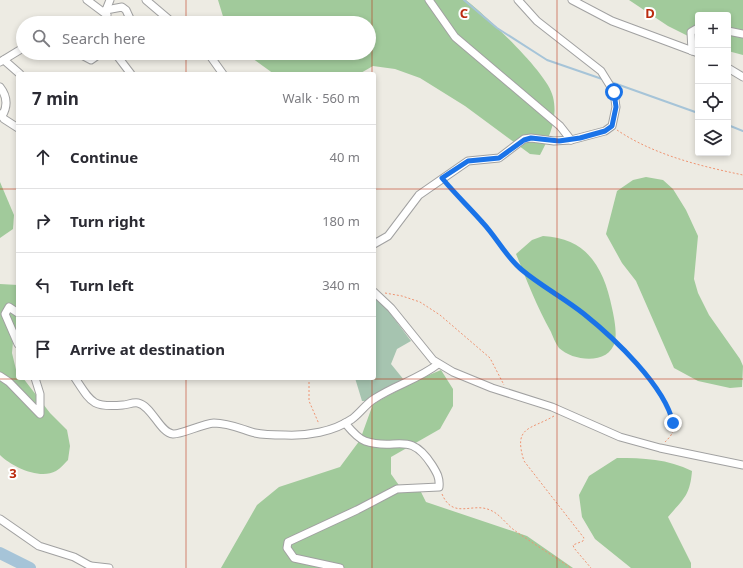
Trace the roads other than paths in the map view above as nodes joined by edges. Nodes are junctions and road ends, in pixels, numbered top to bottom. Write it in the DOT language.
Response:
graph roads {
  1 [pos="87,0"];
  2 [pos="110,0"];
  3 [pos="146,0"];
  4 [pos="429,0"];
  5 [pos="518,0"];
  6 [pos="572,0"];
  7 [pos="106,12"];
  8 [pos="107,16"];
  9 [pos="129,16"];
  10 [pos="165,16"];
  11 [pos="695,30"];
  12 [pos="731,32"];
  13 [pos="743,34"];
  14 [pos="16,52"];
  15 [pos="695,52"];
  16 [pos="120,60"];
  17 [pos="213,60"];
  18 [pos="2,61"];
  19 [pos="731,70"];
  20 [pos="17,72"];
  21 [pos="129,72"];
  22 [pos="222,72"];
  23 [pos="743,77"];
  24 [pos="0,87"];
  25 [pos="1,115"];
  26 [pos="16,124"];
  27 [pos="571,140"];
  28 [pos="376,243"];
  29 [pos="376,293"];
  30 [pos="16,311"];
  31 [pos="16,339"];
  32 [pos="438,364"];
  33 [pos="0,376"];
  34 [pos="36,380"];
  35 [pos="76,380"];
  36 [pos="345,423"];
  37 [pos="743,465"];
  38 [pos="0,519"];
  39 [pos="93,567"];
  40 [pos="109,568"];
  41 [pos="340,568"];
  1 -- 7 [label="street"];
  2 -- 7 [label="street"];
  3 -- 10 [label="street"];
  4 -- 27 [label="street"];
  5 -- 27 [label="street"];
  6 -- 15 [label="street"];
  7 -- 8 [label="street"];
  7 -- 9 [label="street"];
  11 -- 15 [label="street"];
  12 -- 13 [label="street"];
  14 -- 18 [label="street"];
  16 -- 21 [label="street"];
  17 -- 22 [label="street"];
  18 -- 20 [label="street"];
  19 -- 23 [label="street"];
  24 -- 25 [label="street"];
  25 -- 26 [label="street"];
  27 -- 28 [label="street"];
  29 -- 32 [label="street"];
  30 -- 31 [label="street"];
  32 -- 36 [label="street"];
  32 -- 37 [label="street"];
  33 -- 34 [label="street"];
  35 -- 36 [label="street"];
  36 -- 41 [label="street"];
  38 -- 39 [label="street"];
  39 -- 40 [label="street"];
}
